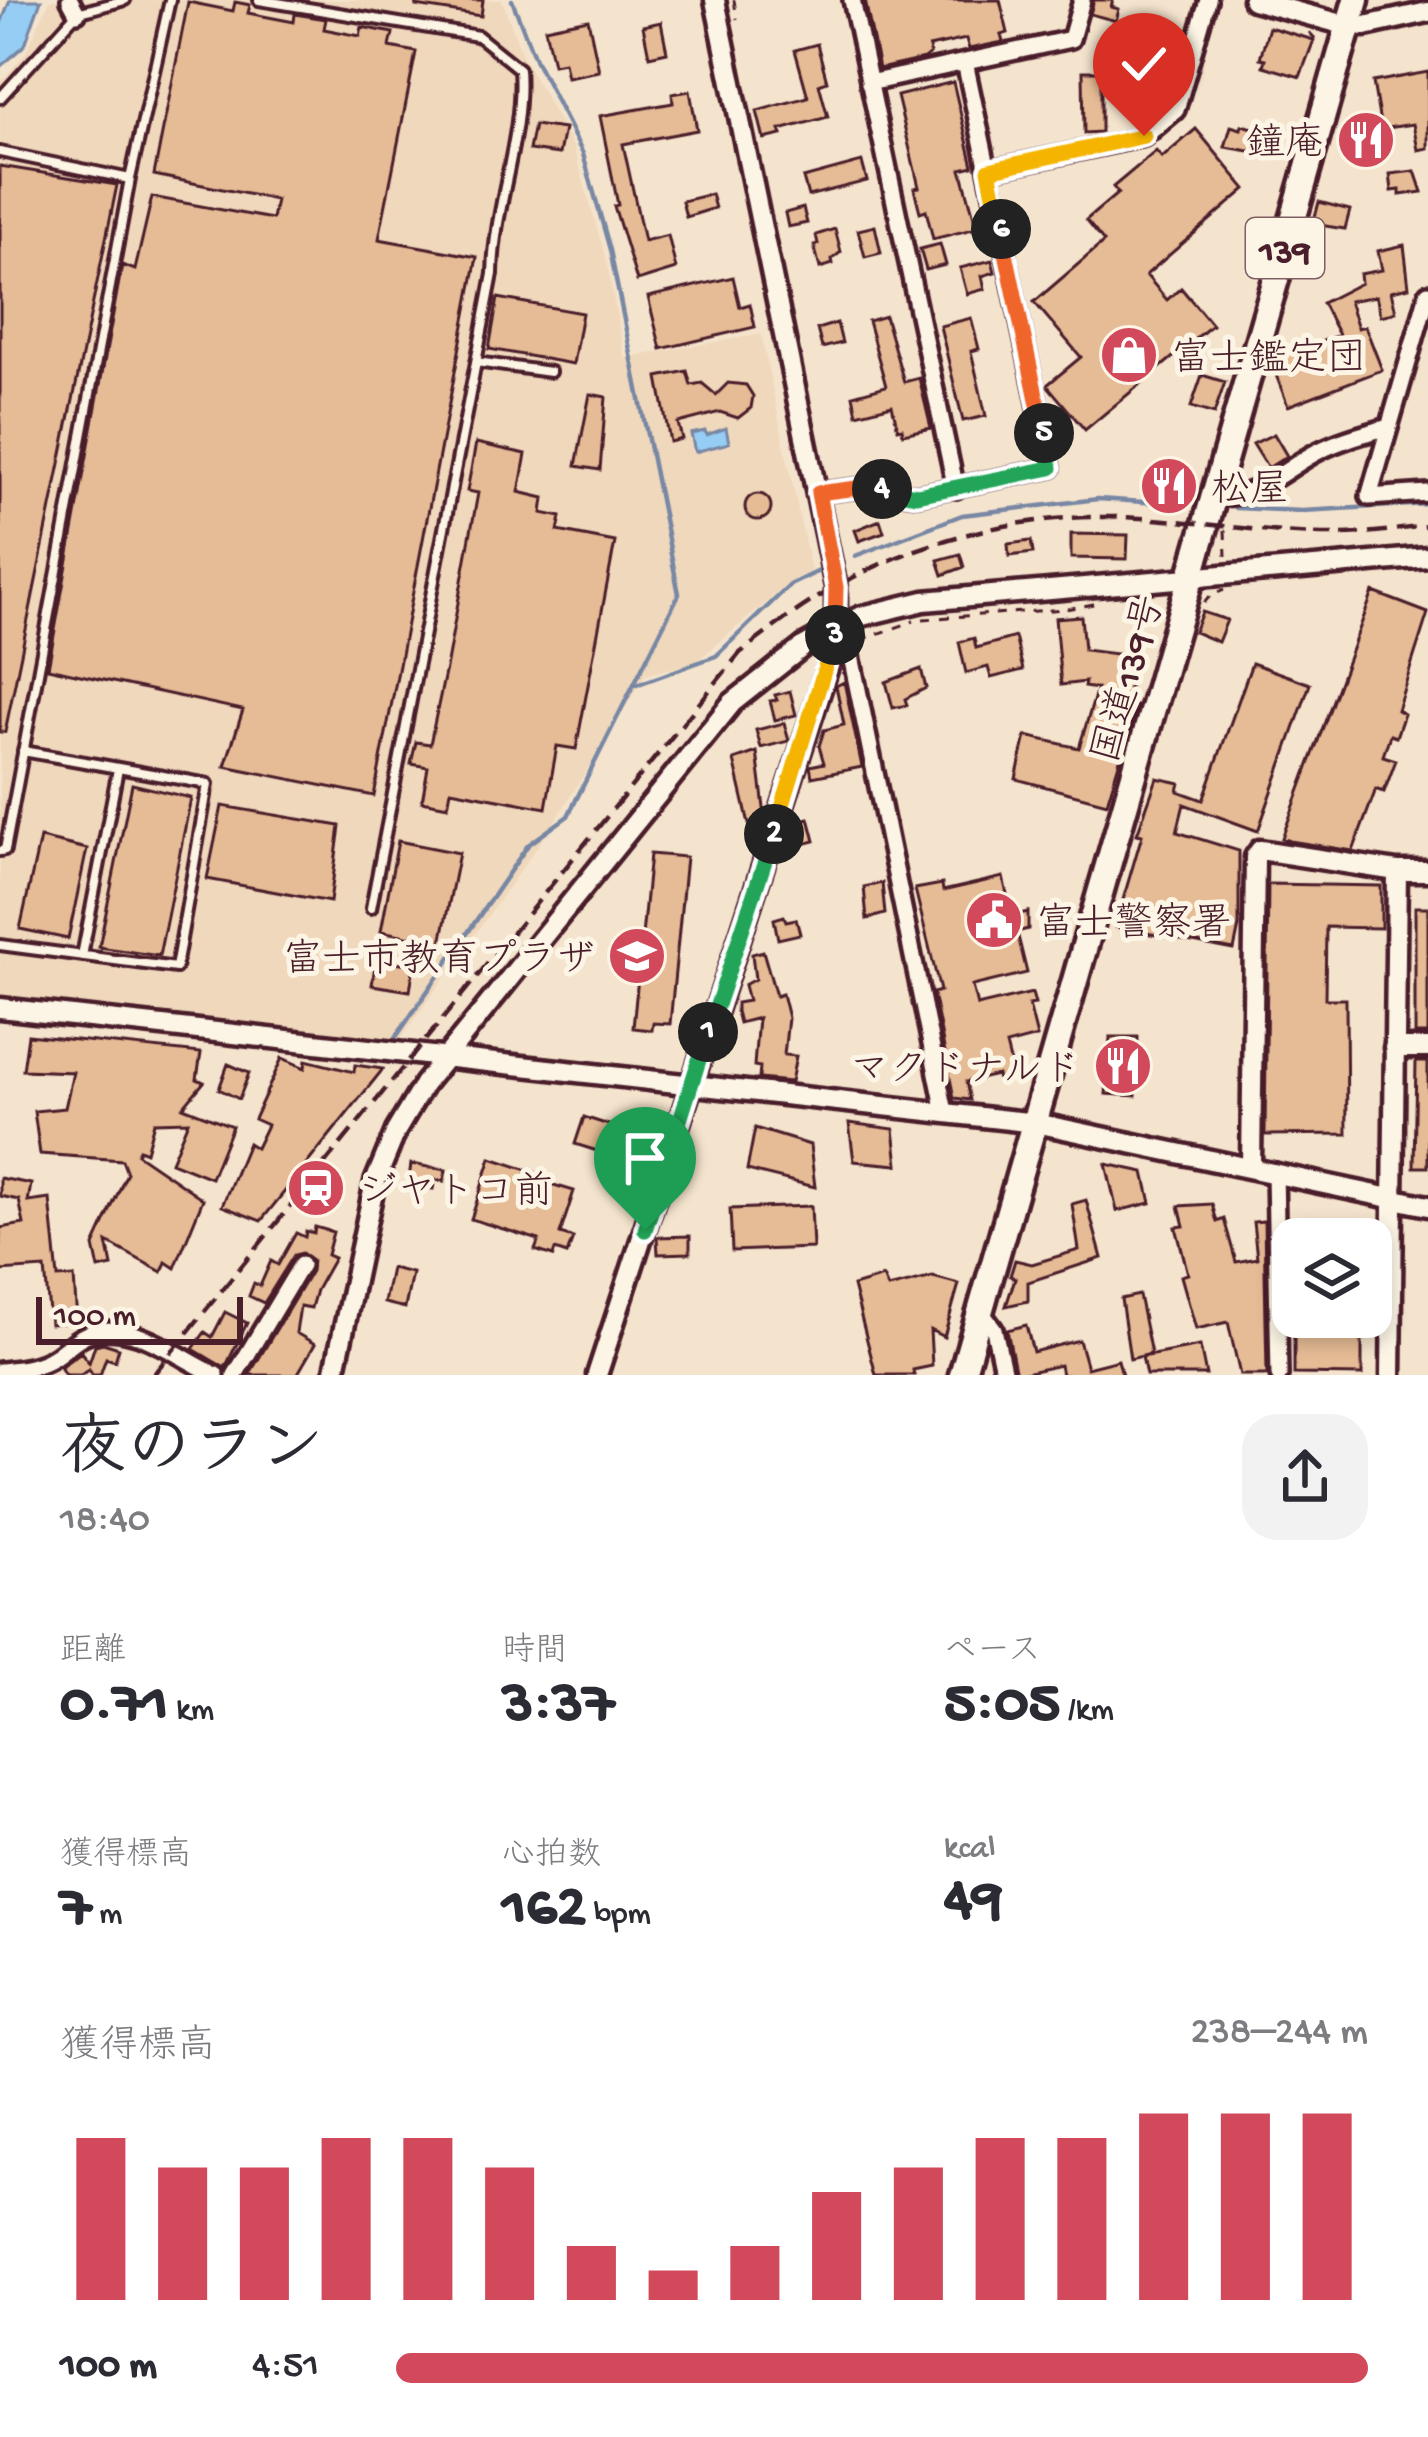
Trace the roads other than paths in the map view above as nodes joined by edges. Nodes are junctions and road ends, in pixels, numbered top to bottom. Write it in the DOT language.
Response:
graph roads {
  1 [pos="124,0"];
  2 [pos="170,0"];
  3 [pos="259,0"];
  4 [pos="715,0"];
  5 [pos="852,0"];
  6 [pos="1082,0"];
  7 [pos="1208,0"];
  8 [pos="1253,0"];
  9 [pos="74,7"];
  10 [pos="1353,12"];
  11 [pos="1428,12"];
  12 [pos="965,62"];
  13 [pos="869,83"];
  14 [pos="0,98"];
  15 [pos="0,152"];
  16 [pos="989,170"];
  17 [pos="130,179"];
  18 [pos="1428,293"];
  19 [pos="476,362"];
  20 [pos="550,372"];
  21 [pos="1389,427"];
  22 [pos="956,489"];
  23 [pos="818,493"];
  24 [pos="1428,493"];
  25 [pos="1214,496"];
  26 [pos="1428,556"];
  27 [pos="1191,576"];
  28 [pos="836,628"];
  29 [pos="850,650"];
  30 [pos="23,751"];
  31 [pos="118,768"];
  32 [pos="0,850"];
  33 [pos="1397,871"];
  34 [pos="1428,871"];
  35 [pos="371,908"];
  36 [pos="0,945"];
  37 [pos="82,956"];
  38 [pos="0,1008"];
  39 [pos="1394,1048"];
  40 [pos="1428,1048"];
  41 [pos="447,1057"];
  42 [pos="693,1086"];
  43 [pos="945,1112"];
  44 [pos="1036,1124"];
  45 [pos="1251,1166"];
  46 [pos="1275,1172"];
  47 [pos="1394,1199"];
  48 [pos="1428,1206"];
  49 [pos="301,1265"];
  50 [pos="980,1309"];
  51 [pos="48,1367"];
  52 [pos="181,1368"];
  53 [pos="0,1371"];
  54 [pos="216,1375"];
  55 [pos="235,1375"];
  56 [pos="334,1375"];
  57 [pos="597,1375"];
  58 [pos="962,1375"];
  59 [pos="1004,1375"];
  60 [pos="1279,1375"];
  61 [pos="1390,1375"];
  1 -- 9 [label="lane"];
  2 -- 17 [label="lane"];
  3 -- 19 [label="lane"];
  4 -- 23 [label="street"];
  5 -- 13 [label="street"];
  6 -- 12 [label="street"];
  7 -- 16 [label="street"];
  8 -- 10 [label="street"];
  9 -- 14 [label="lane"];
  10 -- 11 [label="street"];
  10 -- 25 [label="highway, 国道139号 / 139"];
  12 -- 13 [label="street"];
  12 -- 16 [label="street"];
  13 -- 22 [label="street"];
  15 -- 17 [label="lane"];
  16 -- 22 [label="street"];
  17 -- 30 [label="lane"];
  18 -- 21 [label="street"];
  19 -- 20 [label="lane"];
  19 -- 35 [label="lane"];
  21 -- 24 [label="street"];
  21 -- 25 [label="street"];
  22 -- 23 [label="street"];
  23 -- 28 [label="street"];
  25 -- 27 [label="highway, 国道139号 / 139"];
  26 -- 27 [label="street"];
  27 -- 28 [label="street"];
  27 -- 44 [label="highway, 国道139号 / 139"];
  28 -- 41 [label="street"];
  28 -- 42 [label="street"];
  29 -- 43 [label="street"];
  30 -- 31 [label="lane"];
  30 -- 32 [label="lane"];
  31 -- 37 [label="lane"];
  31 -- 37 [label="lane"];
  33 -- 34 [label="street"];
  33 -- 39 [label="street"];
  33 -- 45 [label="street"];
  36 -- 37 [label="lane"];
  38 -- 41 [label="street"];
  39 -- 40 [label="street"];
  39 -- 47 [label="street"];
  41 -- 42 [label="street"];
  41 -- 56 [label="street"];
  42 -- 43 [label="street"];
  42 -- 57 [label="street"];
  43 -- 44 [label="street"];
  44 -- 45 [label="street"];
  44 -- 50 [label="highway, 国道139号 / 139"];
  45 -- 46 [label="street"];
  46 -- 47 [label="street"];
  46 -- 60 [label="street"];
  47 -- 48 [label="street"];
  47 -- 61 [label="street"];
  49 -- 55 [label="street"];
  50 -- 58 [label="highway, 国道139号 / 139"];
  50 -- 59 [label="street"];
  51 -- 52 [label="street"];
  51 -- 53 [label="street"];
  52 -- 54 [label="street"];
}
